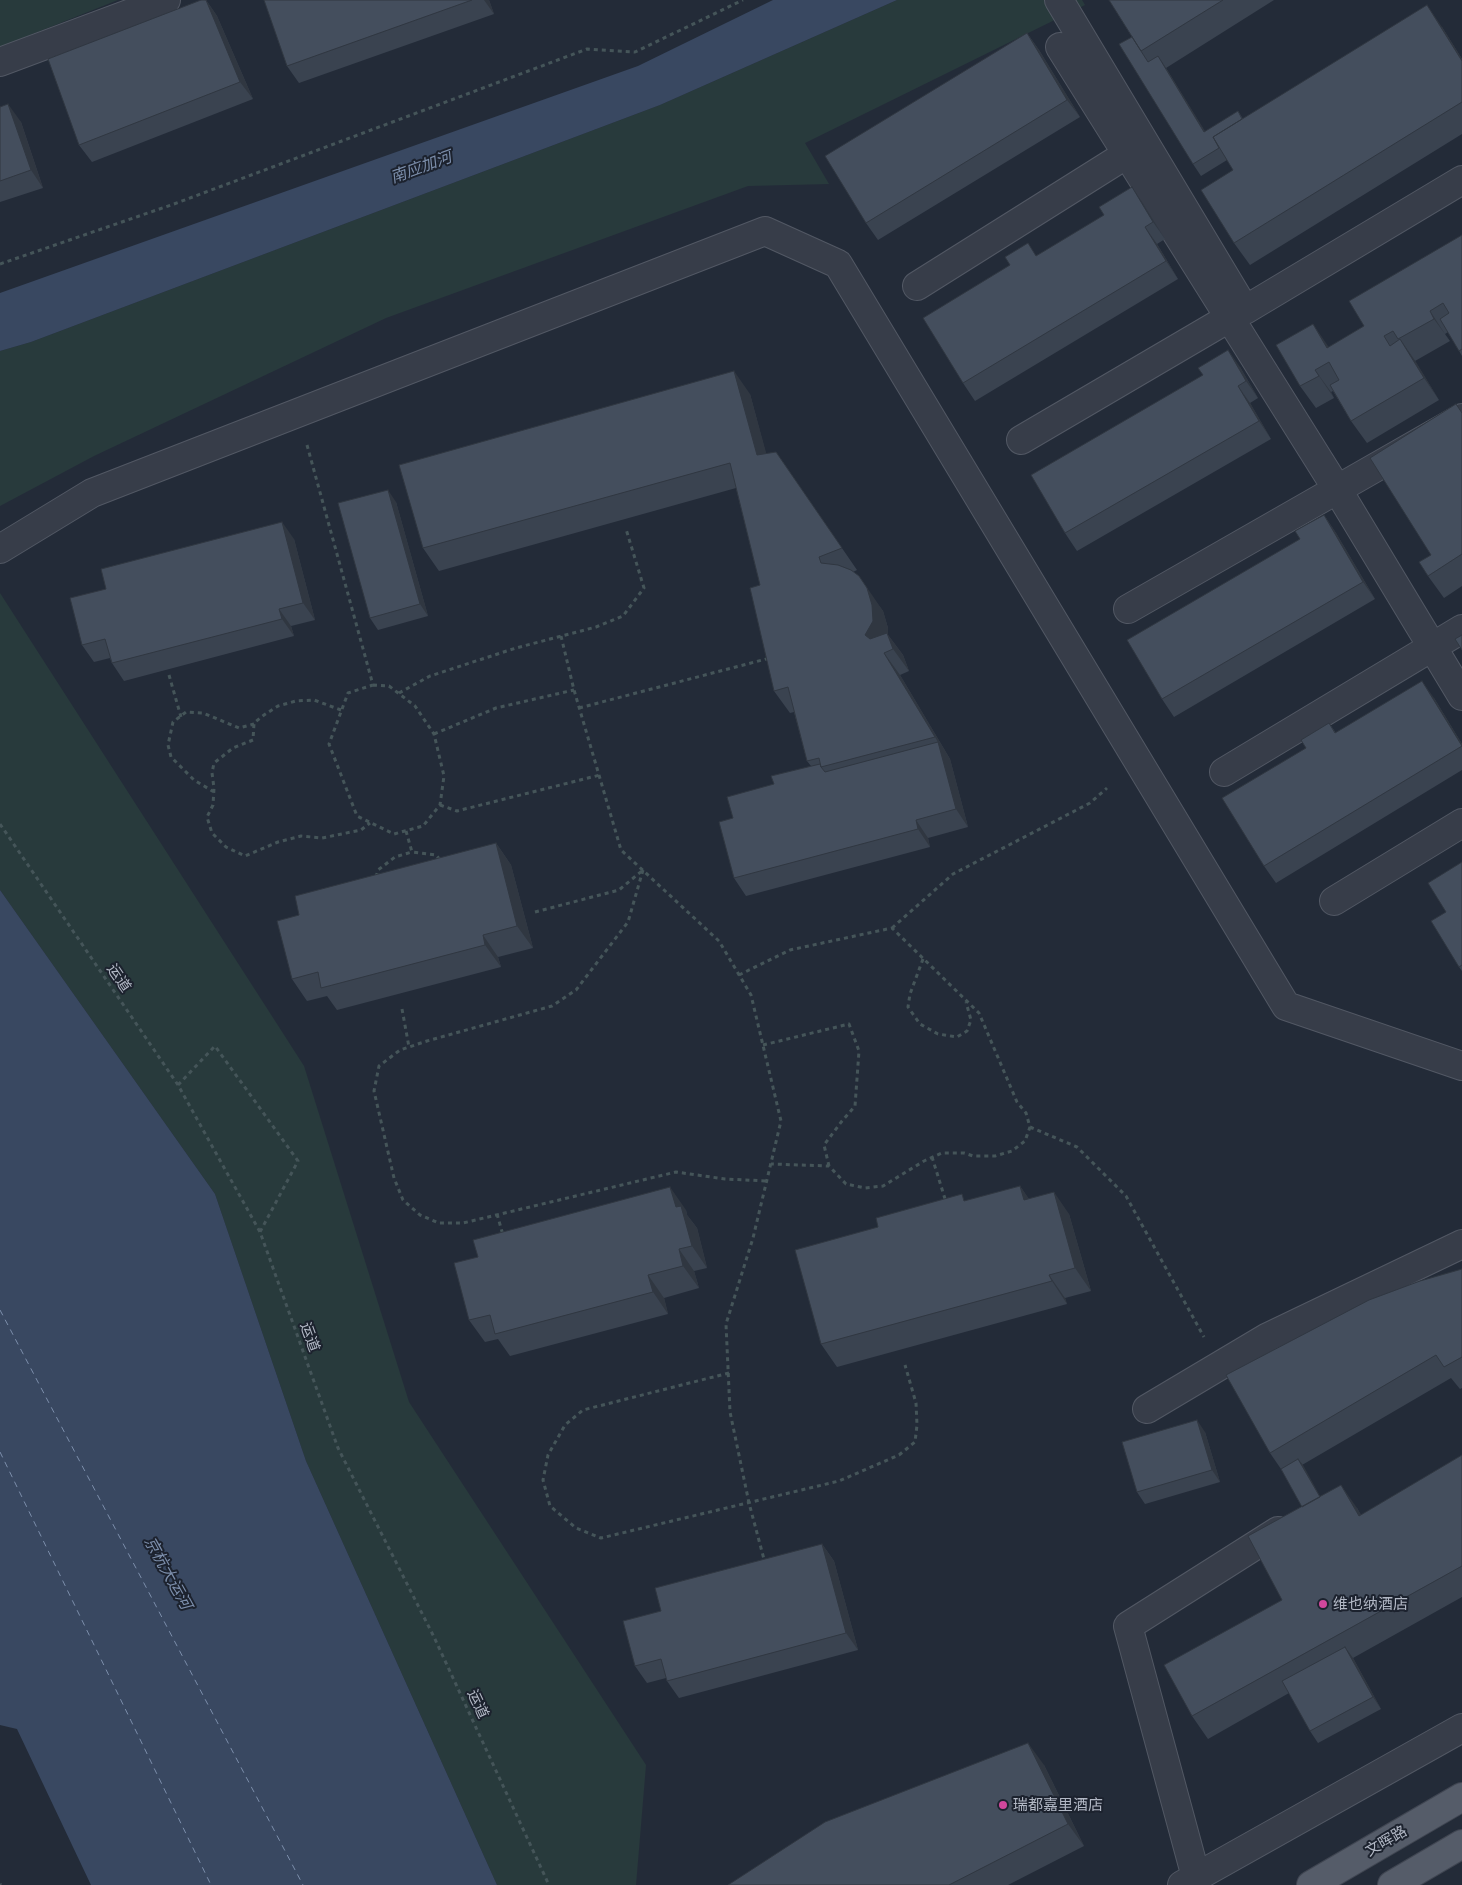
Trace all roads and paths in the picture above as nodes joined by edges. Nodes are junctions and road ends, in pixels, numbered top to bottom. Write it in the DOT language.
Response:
graph roads {
  1 [pos="166,0"];
  2 [pos="743,0"];
  3 [pos="1059,0"];
  4 [pos="1060,48"];
  5 [pos="0,62"];
  6 [pos="1127,154"];
  7 [pos="1462,180"];
  8 [pos="0,264"];
  9 [pos="917,286"];
  10 [pos="1229,318"];
  11 [pos="298,413"];
  12 [pos="1462,418"];
  13 [pos="1021,440"];
  14 [pos="1337,489"];
  15 [pos="626,529"];
  16 [pos="0,549"];
  17 [pos="1128,609"];
  18 [pos="1462,629"];
  19 [pos="561,636"];
  20 [pos="1432,647"];
  21 [pos="771,658"];
  22 [pos="169,675"];
  23 [pos="373,685"];
  24 [pos="574,690"];
  25 [pos="399,693"];
  26 [pos="1462,696"];
  27 [pos="579,708"];
  28 [pos="341,710"];
  29 [pos="181,717"];
  30 [pos="254,724"];
  31 [pos="434,734"];
  32 [pos="1224,772"];
  33 [pos="600,775"];
  34 [pos="1107,788"];
  35 [pos="214,792"];
  36 [pos="440,806"];
  37 [pos="370,823"];
  38 [pos="1462,823"];
  39 [pos="0,824"];
  40 [pos="406,831"];
  41 [pos="412,852"];
  42 [pos="444,865"];
  43 [pos="643,870"];
  44 [pos="376,878"];
  45 [pos="1334,901"];
  46 [pos="535,912"];
  47 [pos="892,928"];
  48 [pos="923,959"];
  49 [pos="739,975"];
  50 [pos="966,1000"];
  51 [pos="402,1009"];
  52 [pos="763,1045"];
  53 [pos="409,1047"];
  54 [pos="1462,1066"];
  55 [pos="178,1085"];
  56 [pos="1030,1127"];
  57 [pos="932,1157"];
  58 [pos="771,1164"];
  59 [pos="829,1166"];
  60 [pos="767,1181"];
  61 [pos="945,1210"];
  62 [pos="497,1214"];
  63 [pos="260,1232"];
  64 [pos="505,1241"];
  65 [pos="1462,1244"];
  66 [pos="906,1365"];
  67 [pos="1221,1365"];
  68 [pos="729,1374"];
  69 [pos="1147,1409"];
  70 [pos="749,1503"];
  71 [pos="1278,1531"];
  72 [pos="766,1569"];
  73 [pos="1462,1728"];
  74 [pos="1462,1797"];
  75 [pos="1462,1844"];
  76 [pos="1189,1881"];
  77 [pos="549,1885"];
  78 [pos="1311,1885"];
  79 [pos="1392,1885"];
  1 -- 5 [label="street"];
  2 -- 8 [label="path"];
  3 -- 7 [label="street"];
  4 -- 6 [label="street"];
  6 -- 9 [label="street"];
  6 -- 10 [label="street"];
  10 -- 13 [label="street"];
  10 -- 14 [label="street"];
  11 -- 16 [label="street"];
  11 -- 23 [label="path"];
  11 -- 54 [label="street"];
  12 -- 14 [label="street"];
  14 -- 17 [label="street"];
  14 -- 20 [label="street"];
  15 -- 19 [label="path"];
  18 -- 20 [label="street"];
  19 -- 24 [label="path"];
  19 -- 25 [label="path"];
  20 -- 26 [label="street"];
  20 -- 32 [label="street"];
  21 -- 27 [label="path"];
  22 -- 29 [label="path"];
  23 -- 25 [label="path"];
  23 -- 28 [label="path"];
  24 -- 27 [label="path"];
  24 -- 31 [label="path"];
  25 -- 31 [label="path"];
  27 -- 33 [label="path"];
  28 -- 30 [label="path"];
  28 -- 37 [label="path"];
  29 -- 30 [label="path"];
  29 -- 35 [label="path"];
  30 -- 35 [label="path"];
  31 -- 36 [label="path"];
  33 -- 36 [label="path"];
  33 -- 43 [label="path"];
  34 -- 47 [label="path"];
  35 -- 37 [label="path"];
  36 -- 40 [label="path"];
  37 -- 40 [label="path"];
  38 -- 45 [label="street"];
  39 -- 55 [label="path, 运道"];
  40 -- 41 [label="path"];
  41 -- 42 [label="path"];
  41 -- 44 [label="path"];
  43 -- 46 [label="path"];
  43 -- 49 [label="path"];
  43 -- 53 [label="path"];
  47 -- 48 [label="path"];
  47 -- 49 [label="path"];
  48 -- 50 [label="path"];
  48 -- 50 [label="path"];
  49 -- 52 [label="path"];
  50 -- 56 [label="path"];
  51 -- 53 [label="path"];
  52 -- 58 [label="path"];
  52 -- 59 [label="path"];
  53 -- 62 [label="path"];
  55 -- 63 [label="path, 运道"];
  55 -- 63 [label="path"];
  56 -- 57 [label="path"];
  56 -- 67 [label="path"];
  57 -- 59 [label="path"];
  57 -- 61 [label="path"];
  58 -- 59 [label="path"];
  58 -- 60 [label="path"];
  60 -- 62 [label="path"];
  60 -- 68 [label="path"];
  62 -- 64 [label="path"];
  63 -- 77 [label="path, 运道"];
  65 -- 67 [label="street"];
  66 -- 70 [label="path"];
  67 -- 69 [label="street"];
  68 -- 70 [label="path"];
  68 -- 70 [label="path"];
  70 -- 72 [label="path"];
  71 -- 76 [label="street"];
  73 -- 76 [label="street"];
  74 -- 78 [label="main road, 文晖路"];
  75 -- 79 [label="main road"];
}
